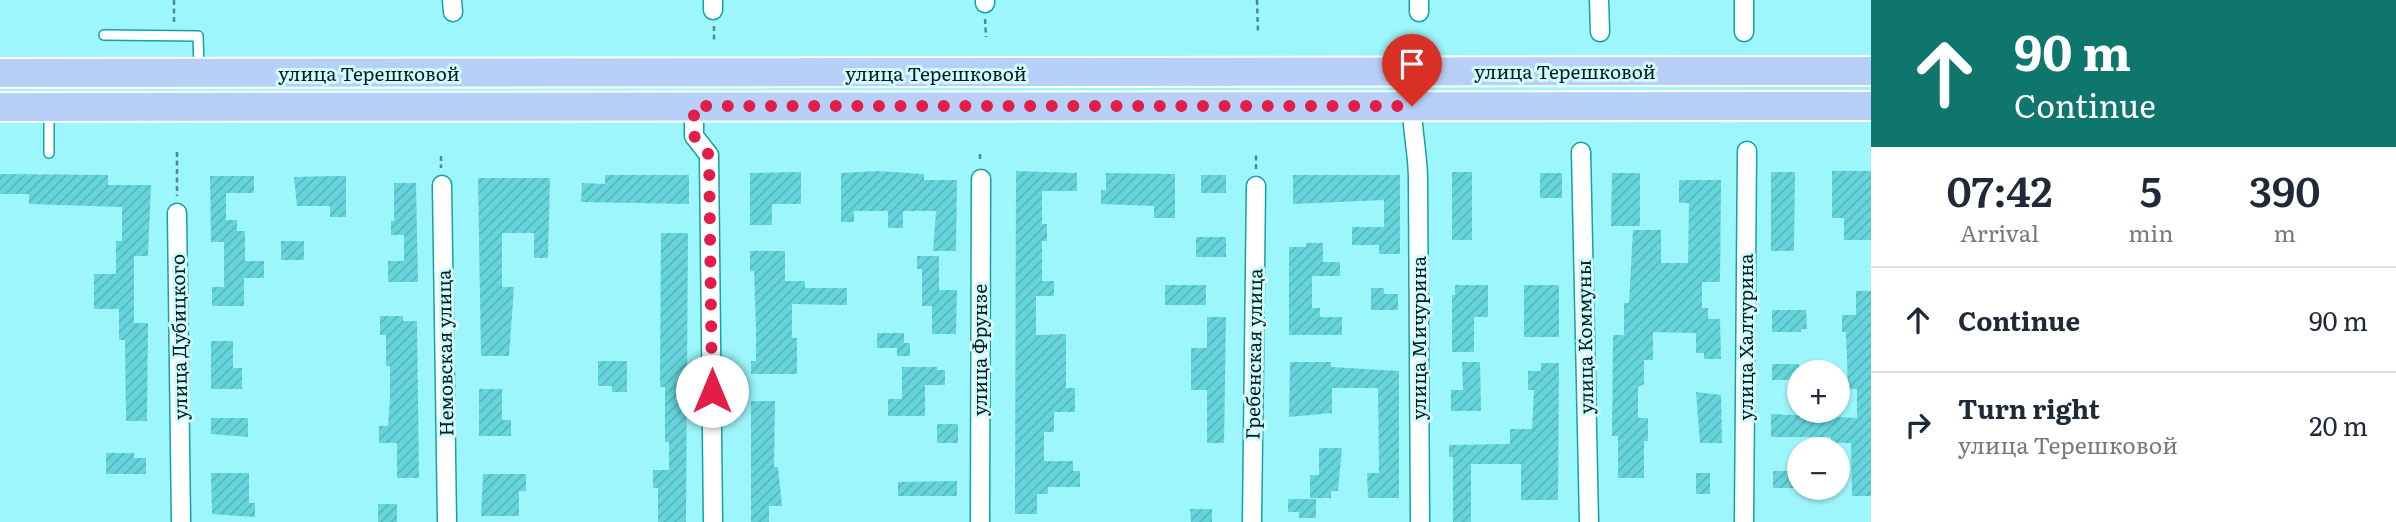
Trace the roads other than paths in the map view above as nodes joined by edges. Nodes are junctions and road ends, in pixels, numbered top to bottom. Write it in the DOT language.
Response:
graph roads {
  1 [pos="1599,0"];
  2 [pos="1744,0"];
  3 [pos="1600,32"];
  4 [pos="1744,32"];
  5 [pos="104,35"];
  6 [pos="1871,71"];
  7 [pos="0,73"];
  8 [pos="199,75"];
  9 [pos="694,106"];
  10 [pos="1412,106"];
  11 [pos="1871,106"];
  12 [pos="0,107"];
  13 [pos="49,107"];
  14 [pos="1747,151"];
  15 [pos="1581,152"];
  16 [pos="49,153"];
  17 [pos="981,179"];
  18 [pos="442,185"];
  19 [pos="1256,186"];
  20 [pos="177,213"];
  21 [pos="181,522"];
  22 [pos="447,522"];
  23 [pos="713,522"];
  24 [pos="980,522"];
  25 [pos="1252,522"];
  26 [pos="1420,522"];
  27 [pos="1589,522"];
  28 [pos="1744,522"];
  1 -- 3 [label="street"];
  2 -- 4 [label="street"];
  5 -- 8 [label="lane"];
  6 -- 8 [label="main road, улица Терешковой"];
  7 -- 8 [label="main road, улица Терешковой"];
  9 -- 10 [label="main road, улица Терешковой"];
  9 -- 13 [label="main road, улица Терешковой"];
  9 -- 23 [label="street"];
  10 -- 11 [label="main road, улица Терешковой"];
  10 -- 26 [label="street, улица Мичурина"];
  12 -- 13 [label="main road, улица Терешковой"];
  13 -- 16 [label="lane"];
  14 -- 28 [label="street, улица Халтурина"];
  15 -- 27 [label="street, улица Коммуны"];
  17 -- 24 [label="street, улица Фрунзе"];
  18 -- 22 [label="street, Немовская улица"];
  19 -- 25 [label="street, Гребенская улица"];
  20 -- 21 [label="street, улица Дубицкого"];
}
